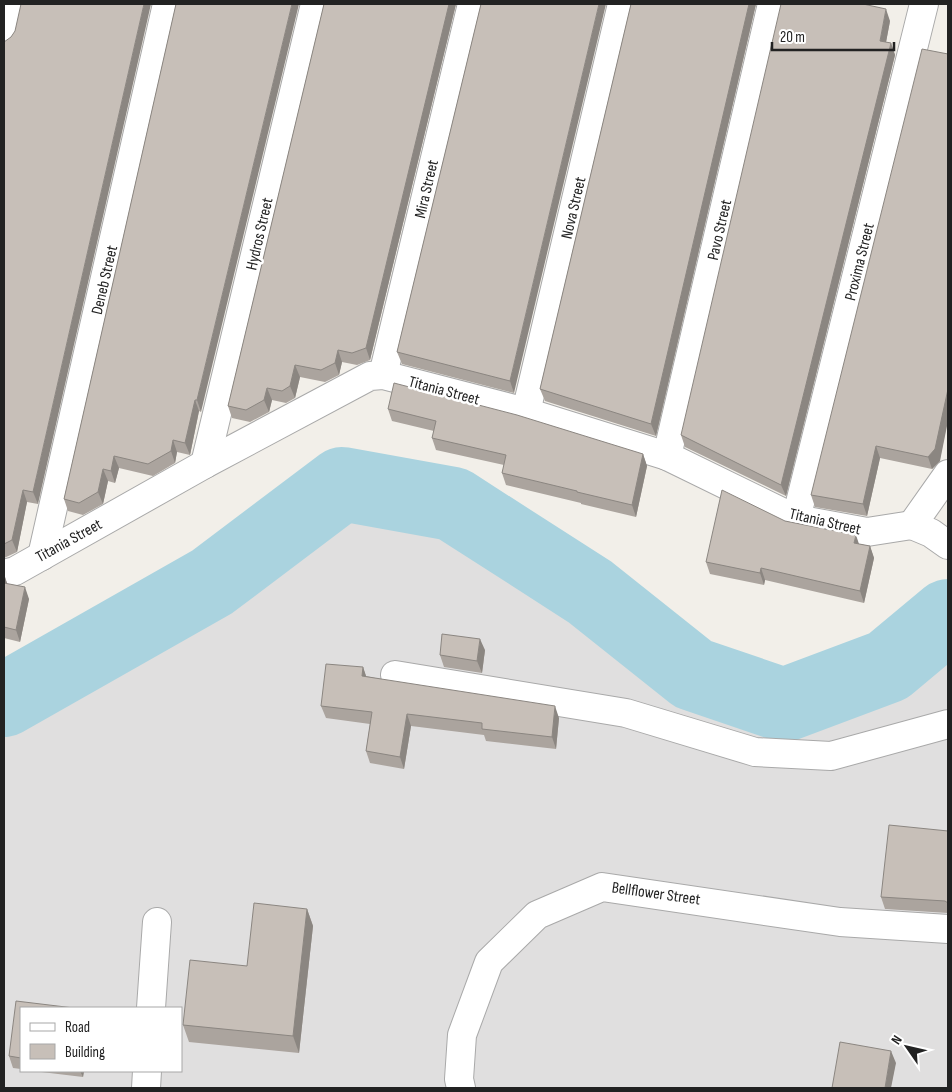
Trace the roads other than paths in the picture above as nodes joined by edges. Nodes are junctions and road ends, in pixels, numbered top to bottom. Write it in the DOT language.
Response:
graph roads {
  1 [pos="12,4"];
  2 [pos="167,4"];
  3 [pos="315,4"];
  4 [pos="472,4"];
  5 [pos="622,4"];
  6 [pos="772,4"];
  7 [pos="924,4"];
  8 [pos="4,39"];
  9 [pos="383,375"];
  10 [pos="526,412"];
  11 [pos="667,456"];
  12 [pos="206,464"];
  13 [pos="948,474"];
  14 [pos="796,519"];
  15 [pos="930,534"];
  16 [pos="42,556"];
  17 [pos="4,574"];
  18 [pos="395,675"];
  19 [pos="948,724"];
  20 [pos="157,922"];
  21 [pos="948,930"];
  22 [pos="152,1007"];
  23 [pos="147,1072"];
  24 [pos="146,1088"];
  25 [pos="460,1088"];
  1 -- 8 [label="street"];
  2 -- 16 [label="street, Deneb Street"];
  3 -- 12 [label="street, Hydros Street"];
  4 -- 9 [label="street, Mira Street"];
  5 -- 10 [label="street, Nova Street"];
  6 -- 11 [label="street, Pavo Street"];
  7 -- 14 [label="street, Proxima Street"];
  9 -- 10 [label="street, Titania Street"];
  9 -- 12 [label="street, Titania Street"];
  10 -- 11 [label="street, Titania Street"];
  11 -- 14 [label="street, Titania Street"];
  12 -- 16 [label="street, Titania Street"];
  13 -- 15 [label="street"];
  14 -- 15 [label="street, Titania Street"];
  16 -- 17 [label="street, Titania Street"];
  18 -- 19 [label="street"];
  20 -- 22 [label="street"];
  21 -- 25 [label="street, Bellflower Street"];
  23 -- 24 [label="street"];
}
